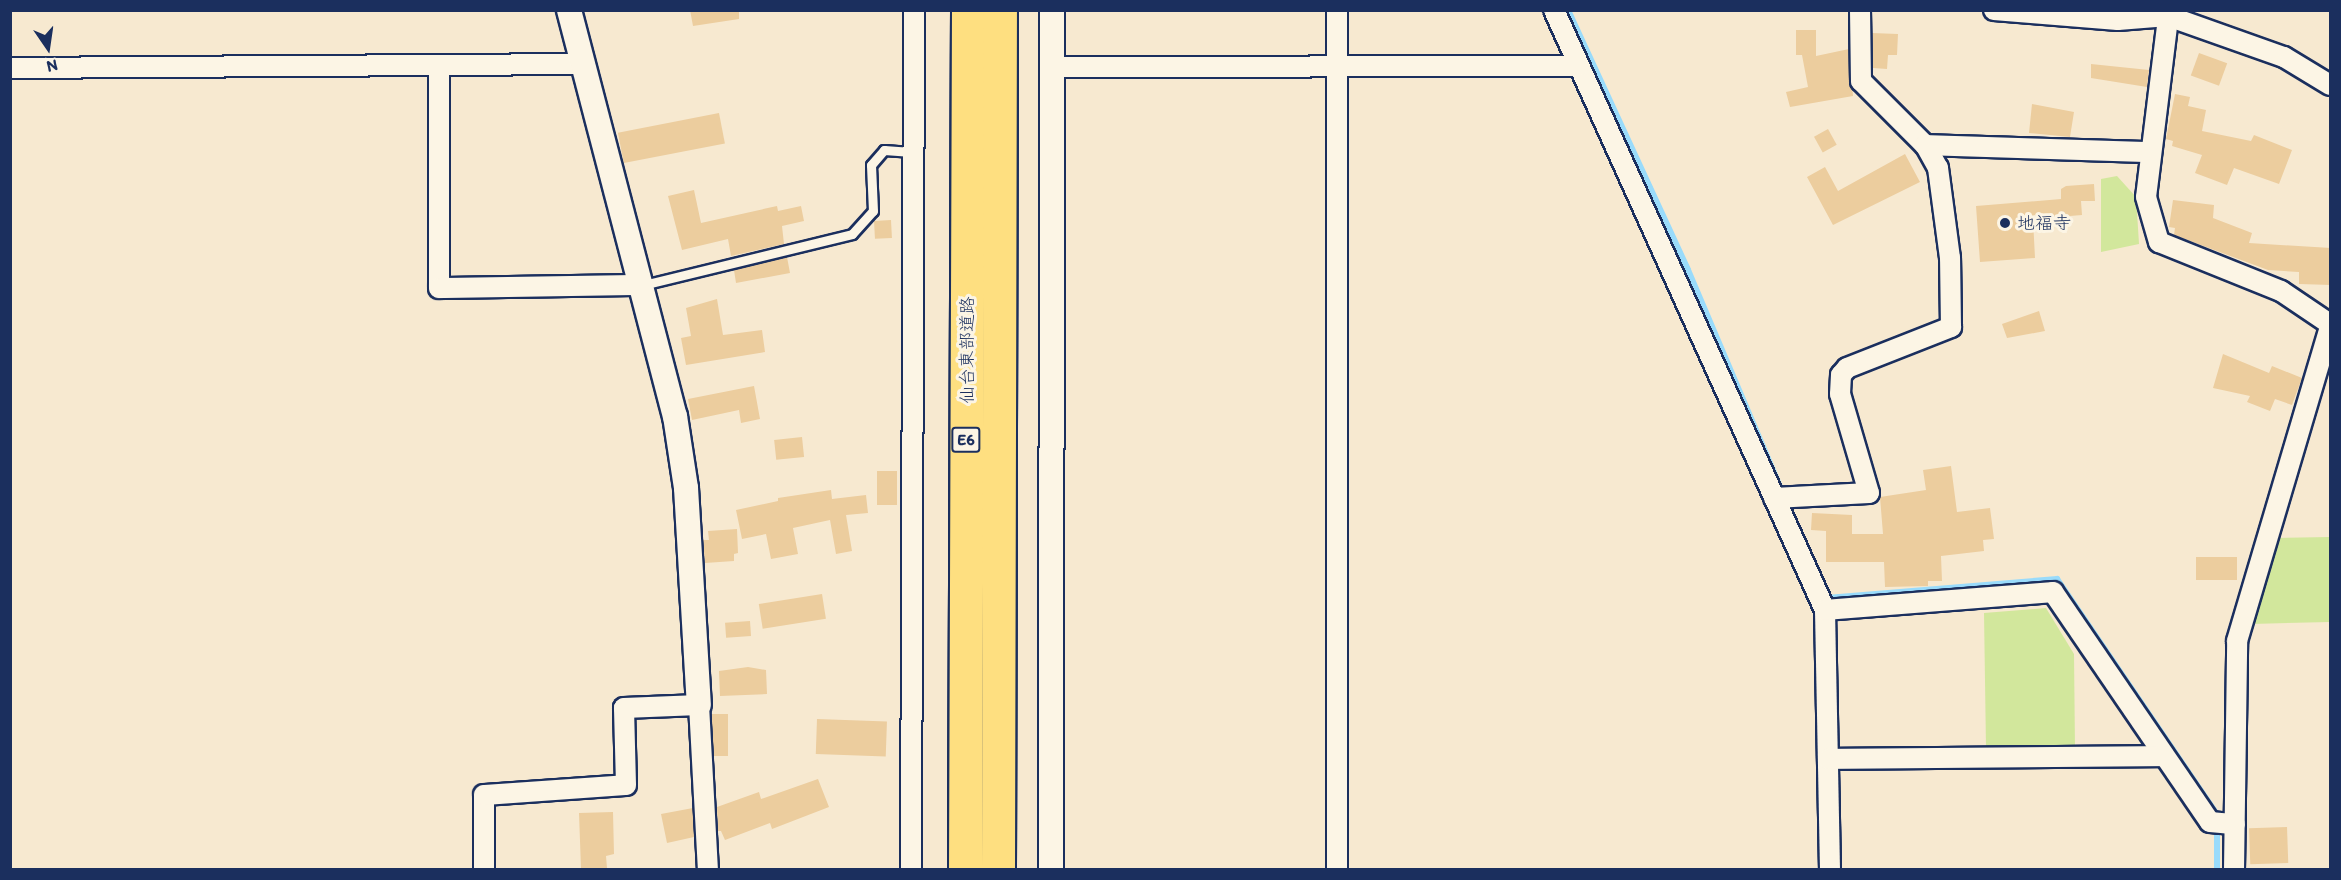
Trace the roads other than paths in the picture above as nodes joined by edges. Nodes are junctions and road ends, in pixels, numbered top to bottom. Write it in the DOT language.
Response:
graph roads {
  1 [pos="569,10"];
  2 [pos="914,10"];
  3 [pos="968,10"];
  4 [pos="1000,10"];
  5 [pos="1052,10"];
  6 [pos="1337,10"];
  7 [pos="1554,10"];
  8 [pos="1860,10"];
  9 [pos="1994,10"];
  10 [pos="2168,13"];
  11 [pos="581,64"];
  12 [pos="439,65"];
  13 [pos="1579,66"];
  14 [pos="1052,67"];
  15 [pos="1337,67"];
  16 [pos="10,68"];
  17 [pos="2331,85"];
  18 [pos="1925,145"];
  19 [pos="915,152"];
  20 [pos="2151,152"];
  21 [pos="640,285"];
  22 [pos="2331,325"];
  23 [pos="2328,357"];
  24 [pos="1774,498"];
  25 [pos="1825,610"];
  26 [pos="699,705"];
  27 [pos="2164,756"];
  28 [pos="1828,759"];
  29 [pos="2235,824"];
  30 [pos="484,870"];
  31 [pos="708,870"];
  32 [pos="911,870"];
  33 [pos="965,870"];
  34 [pos="998,870"];
  35 [pos="1051,870"];
  36 [pos="1337,870"];
  37 [pos="1830,870"];
  38 [pos="2234,870"];
  1 -- 11 [label="street"];
  2 -- 19 [label="street"];
  3 -- 33 [label="highway, 仙台東部道路 / E6"];
  4 -- 34 [label="highway, 仙台東部道路 / E6"];
  5 -- 14 [label="street"];
  6 -- 15 [label="street"];
  7 -- 13 [label="street"];
  8 -- 18 [label="street"];
  9 -- 10 [label="street"];
  10 -- 17 [label="street"];
  10 -- 20 [label="street"];
  11 -- 12 [label="street"];
  11 -- 21 [label="street"];
  12 -- 16 [label="street"];
  12 -- 21 [label="street"];
  13 -- 15 [label="street"];
  13 -- 24 [label="street"];
  14 -- 15 [label="street"];
  14 -- 35 [label="street"];
  15 -- 36 [label="street"];
  18 -- 20 [label="street"];
  18 -- 24 [label="street"];
  19 -- 21 [label="lane"];
  19 -- 32 [label="street"];
  20 -- 22 [label="street"];
  21 -- 26 [label="street"];
  22 -- 23 [label="street"];
  23 -- 29 [label="street"];
  24 -- 25 [label="street"];
  25 -- 27 [label="street"];
  25 -- 28 [label="street"];
  26 -- 30 [label="street"];
  26 -- 31 [label="street"];
  27 -- 28 [label="street"];
  27 -- 29 [label="street"];
  28 -- 37 [label="street"];
  29 -- 38 [label="street"];
}
